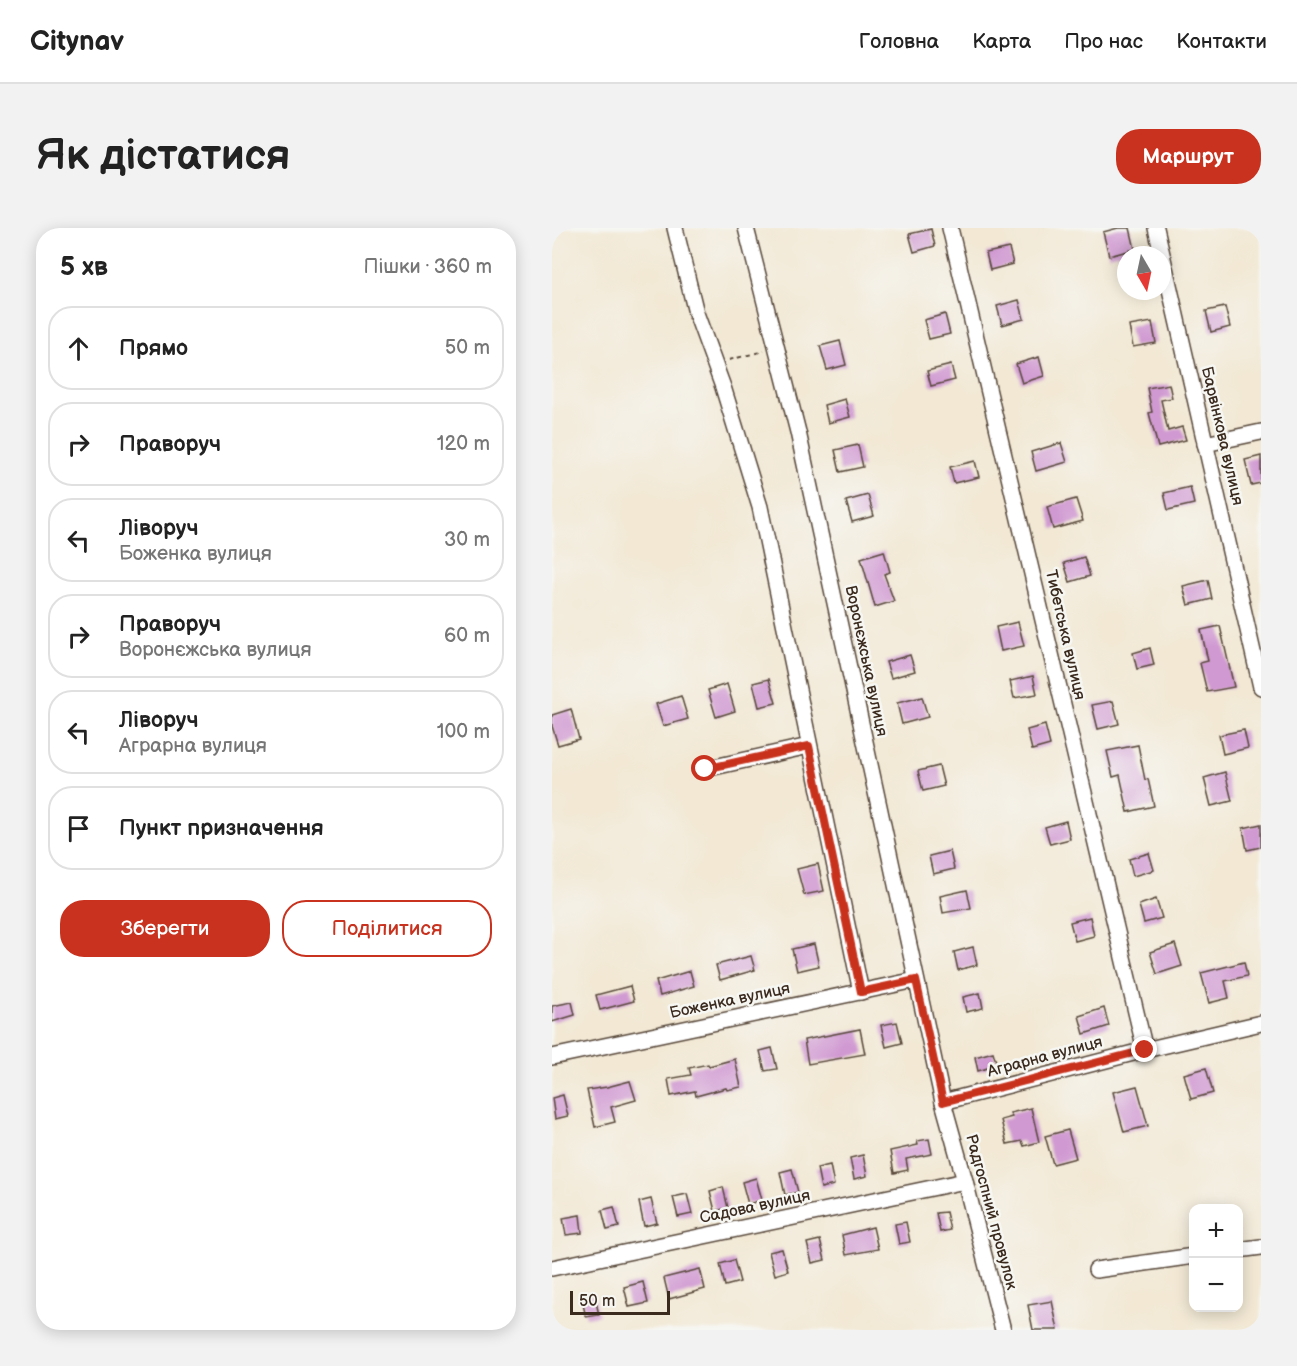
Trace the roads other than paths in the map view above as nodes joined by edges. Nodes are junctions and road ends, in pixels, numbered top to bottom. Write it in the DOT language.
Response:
graph roads {
  1 [pos="675,228"];
  2 [pos="746,228"];
  3 [pos="950,228"];
  4 [pos="1156,228"];
  5 [pos="1261,432"];
  6 [pos="1205,444"];
  7 [pos="1261,687"];
  8 [pos="809,746"];
  9 [pos="705,769"];
  10 [pos="916,980"];
  11 [pos="861,992"];
  12 [pos="1261,1023"];
  13 [pos="1145,1050"];
  14 [pos="552,1057"];
  15 [pos="943,1102"];
  16 [pos="965,1181"];
  17 [pos="1261,1247"];
  18 [pos="1243,1249"];
  19 [pos="1189,1258"];
  20 [pos="552,1268"];
  21 [pos="1096,1270"];
  22 [pos="1003,1330"];
  1 -- 8 [label="street"];
  2 -- 10 [label="street, Воронєжська вулиця"];
  3 -- 13 [label="street, Тибетська вулиця"];
  4 -- 6 [label="street, Барвінкова вулиця"];
  5 -- 6 [label="street"];
  6 -- 7 [label="street, Барвінкова вулиця"];
  8 -- 9 [label="street"];
  8 -- 11 [label="street"];
  10 -- 11 [label="street, Боженка вулиця"];
  10 -- 15 [label="street, Воронєжська вулиця"];
  11 -- 14 [label="street, Боженка вулиця"];
  12 -- 13 [label="street, Аграрна вулиця"];
  13 -- 15 [label="street, Аграрна вулиця"];
  15 -- 16 [label="street, Радгоспний провулок"];
  16 -- 20 [label="street, Садова вулиця"];
  16 -- 22 [label="street, Радгоспний провулок"];
  17 -- 18 [label="street"];
  19 -- 21 [label="street"];
}
